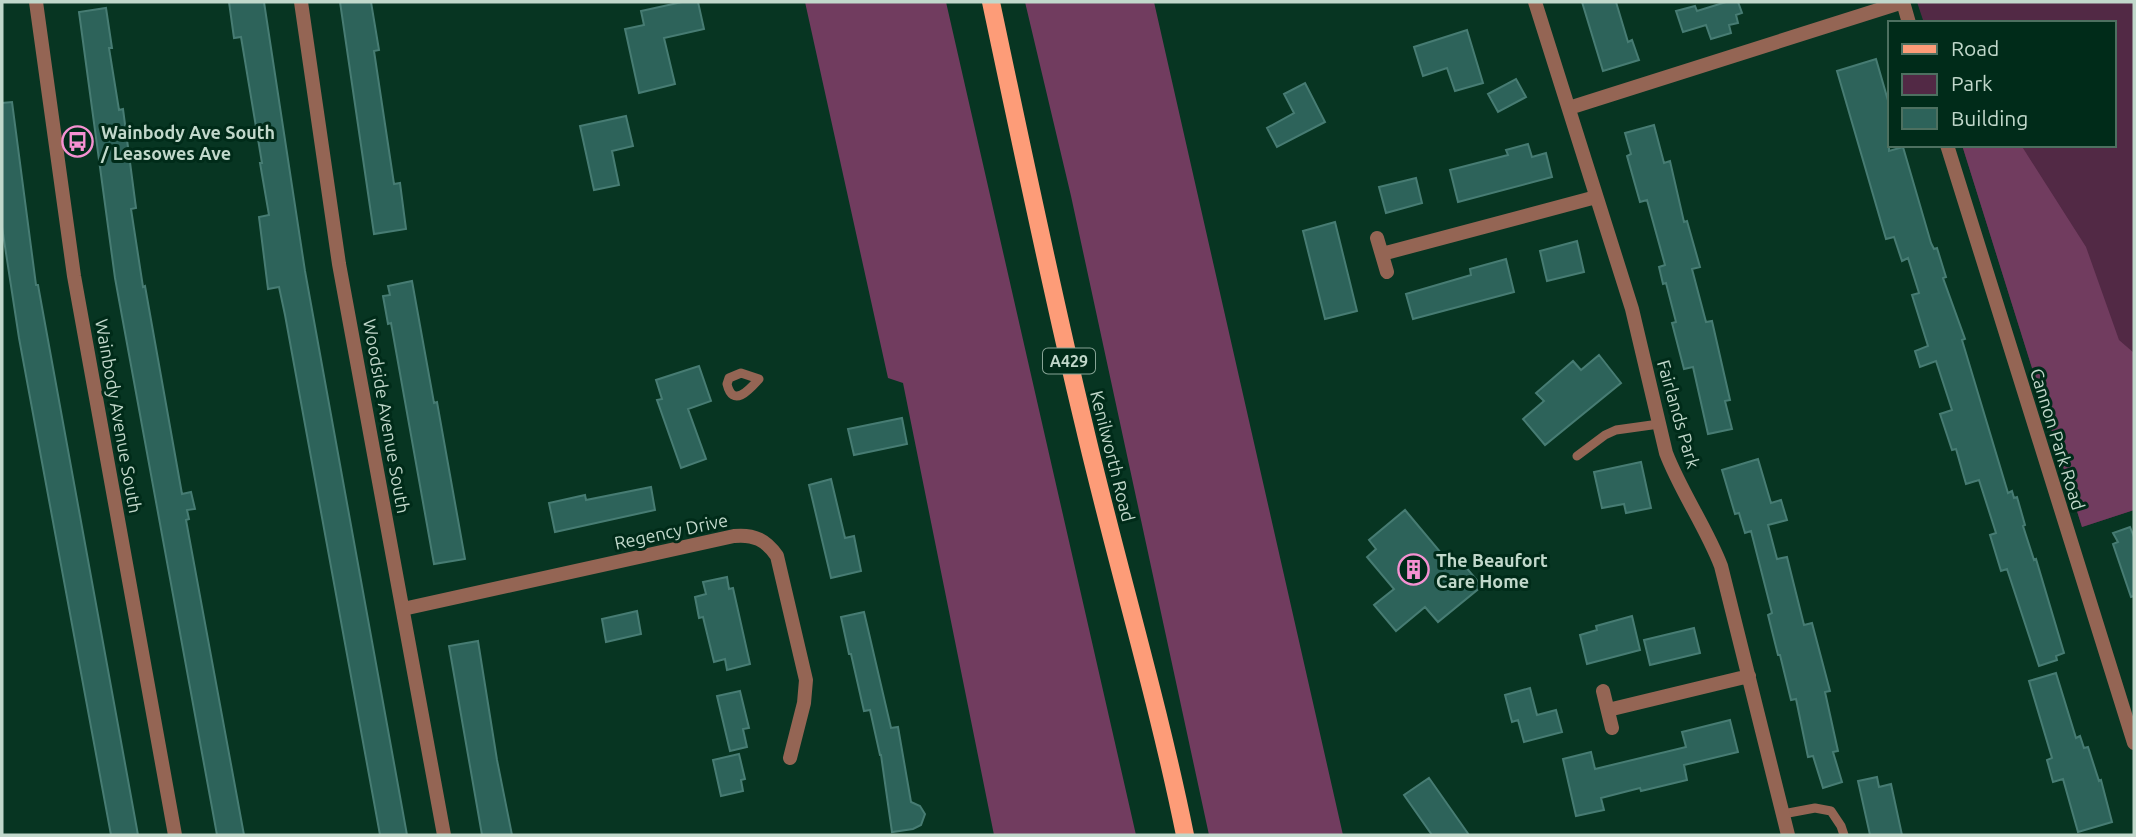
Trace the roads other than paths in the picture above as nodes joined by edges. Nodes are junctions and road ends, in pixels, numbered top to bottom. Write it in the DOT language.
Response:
graph roads {
  1 [pos="36,2"];
  2 [pos="301,2"];
  3 [pos="991,2"];
  4 [pos="1535,2"];
  5 [pos="1903,2"];
  6 [pos="1908,21"];
  7 [pos="1569,107"];
  8 [pos="1948,147"];
  9 [pos="1596,197"];
  10 [pos="1377,238"];
  11 [pos="1382,254"];
  12 [pos="1387,272"];
  13 [pos="1659,424"];
  14 [pos="1577,456"];
  15 [pos="403,609"];
  16 [pos="1749,676"];
  17 [pos="1603,691"];
  18 [pos="1608,710"];
  19 [pos="1612,729"];
  20 [pos="2134,743"];
  21 [pos="790,758"];
  22 [pos="1783,814"];
  23 [pos="175,835"];
  24 [pos="444,835"];
  25 [pos="1185,835"];
  26 [pos="1788,835"];
  27 [pos="1844,835"];
  1 -- 23 [label="street, Wainbody Avenue South"];
  2 -- 15 [label="street, Woodside Avenue South"];
  3 -- 25 [label="main road, Kenilworth Road / A429"];
  4 -- 7 [label="street, Fairlands Park"];
  5 -- 6 [label="street"];
  5 -- 7 [label="street"];
  7 -- 9 [label="street, Fairlands Park"];
  8 -- 20 [label="street, Cannon Park Road"];
  9 -- 11 [label="street"];
  9 -- 13 [label="street, Fairlands Park"];
  10 -- 11 [label="street"];
  11 -- 12 [label="street"];
  13 -- 14 [label="lane"];
  13 -- 16 [label="street, Fairlands Park"];
  15 -- 21 [label="street, Regency Drive"];
  15 -- 24 [label="street, Woodside Avenue South"];
  16 -- 18 [label="street"];
  16 -- 22 [label="street, Fairlands Park"];
  17 -- 18 [label="street"];
  18 -- 19 [label="street"];
  22 -- 26 [label="street, Fairlands Park"];
  22 -- 27 [label="lane"];
}
